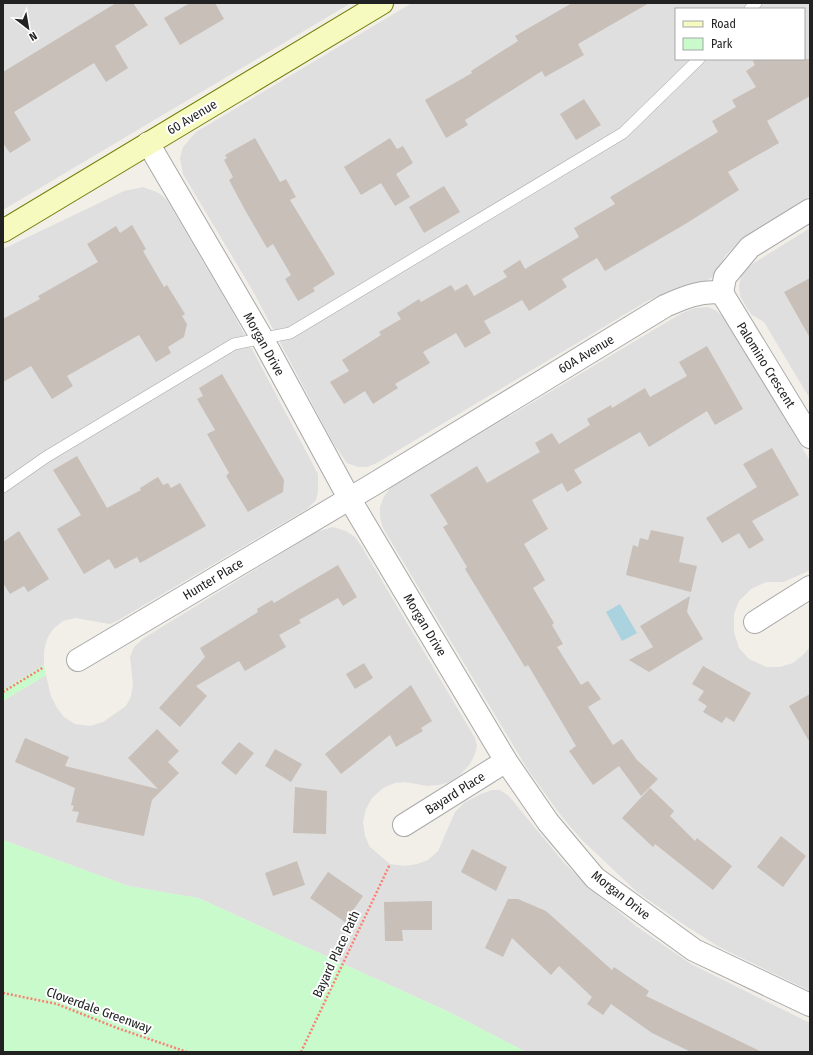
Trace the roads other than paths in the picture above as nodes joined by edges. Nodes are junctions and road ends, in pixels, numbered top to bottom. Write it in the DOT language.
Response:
graph roads {
  1 [pos="382,3"];
  2 [pos="698,60"];
  3 [pos="148,143"];
  4 [pos="810,210"];
  5 [pos="3,231"];
  6 [pos="722,293"];
  7 [pos="262,338"];
  8 [pos="810,436"];
  9 [pos="3,488"];
  10 [pos="349,498"];
  11 [pos="810,587"];
  12 [pos="755,622"];
  13 [pos="78,660"];
  14 [pos="506,761"];
  15 [pos="404,825"];
  16 [pos="810,1005"];
  1 -- 3 [label="main road, 60 Avenue"];
  2 -- 7 [label="lane"];
  3 -- 5 [label="main road, 60 Avenue"];
  3 -- 7 [label="street, Morgan Drive"];
  4 -- 6 [label="street"];
  6 -- 8 [label="street, Palomino Crescent"];
  6 -- 10 [label="street, 60A Avenue"];
  7 -- 9 [label="lane"];
  7 -- 10 [label="street, Morgan Drive"];
  10 -- 13 [label="street, Hunter Place"];
  10 -- 14 [label="street, Morgan Drive"];
  11 -- 12 [label="street"];
  14 -- 15 [label="street, Bayard Place"];
  14 -- 16 [label="street, Morgan Drive"];
}
